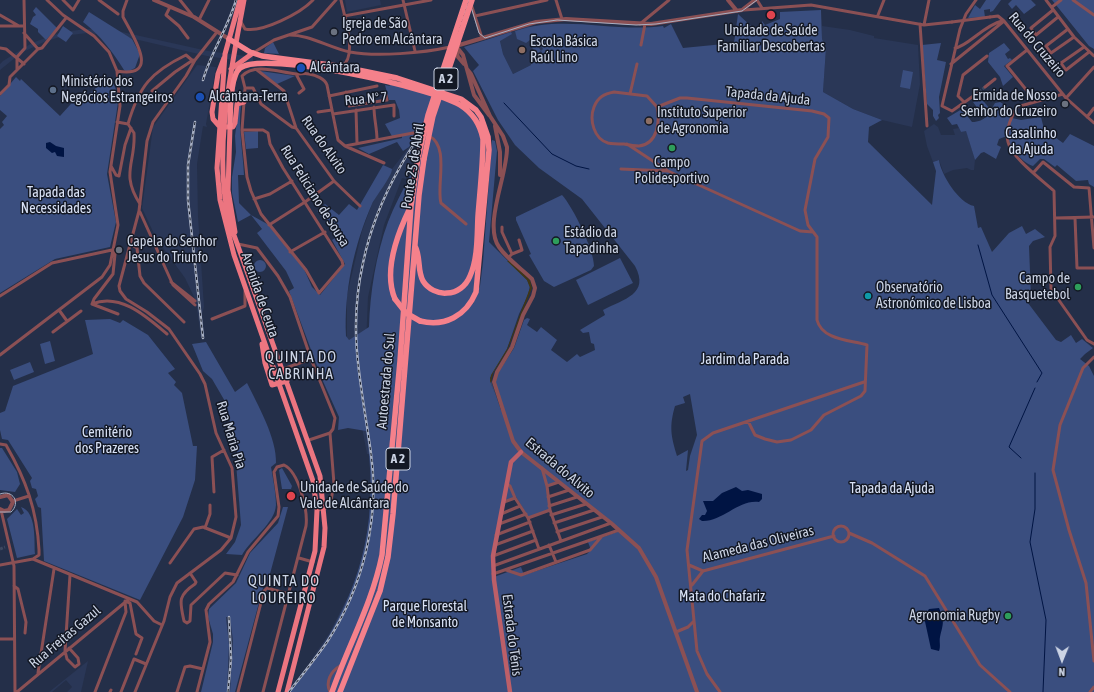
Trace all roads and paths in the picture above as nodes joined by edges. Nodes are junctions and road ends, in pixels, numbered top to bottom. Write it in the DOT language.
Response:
graph roads {
  1 [pos="24,0"];
  2 [pos="47,0"];
  3 [pos="63,0"];
  4 [pos="99,0"];
  5 [pos="127,0"];
  6 [pos="180,0"];
  7 [pos="210,0"];
  8 [pos="240,0"];
  9 [pos="244,0"];
  10 [pos="313,0"];
  11 [pos="336,0"];
  12 [pos="341,0"];
  13 [pos="403,0"];
  14 [pos="431,0"];
  15 [pos="466,0"];
  16 [pos="471,0"];
  17 [pos="547,0"];
  18 [pos="556,0"];
  19 [pos="669,0"];
  20 [pos="728,0"];
  21 [pos="756,0"];
  22 [pos="810,0"];
  23 [pos="884,0"];
  24 [pos="929,0"];
  25 [pos="976,0"];
  26 [pos="1046,0"];
  27 [pos="1061,0"];
  28 [pos="1073,0"];
  29 [pos="77,1"];
  30 [pos="157,1"];
  31 [pos="404,5"];
  32 [pos="811,5"];
  33 [pos="170,7"];
  34 [pos="762,8"];
  35 [pos="1053,8"];
  36 [pos="740,10"];
  37 [pos="118,14"];
  38 [pos="0,15"];
  39 [pos="1094,15"];
  40 [pos="344,16"];
  41 [pos="475,16"];
  42 [pos="878,16"];
  43 [pos="194,17"];
  44 [pos="1058,17"];
  45 [pos="66,18"];
  46 [pos="562,19"];
  47 [pos="199,20"];
  48 [pos="240,20"];
  49 [pos="1004,21"];
  50 [pos="642,24"];
  51 [pos="922,24"];
  52 [pos="0,26"];
  53 [pos="21,26"];
  54 [pos="1068,29"];
  55 [pos="217,32"];
  56 [pos="24,33"];
  57 [pos="288,35"];
  58 [pos="1074,37"];
  59 [pos="188,38"];
  60 [pos="482,38"];
  61 [pos="229,39"];
  62 [pos="32,41"];
  63 [pos="236,43"];
  64 [pos="641,45"];
  65 [pos="456,46"];
  66 [pos="1084,47"];
  67 [pos="0,48"];
  68 [pos="25,48"];
  69 [pos="955,48"];
  70 [pos="38,49"];
  71 [pos="1027,50"];
  72 [pos="415,51"];
  73 [pos="349,52"];
  74 [pos="1088,52"];
  75 [pos="253,53"];
  76 [pos="225,54"];
  77 [pos="18,56"];
  78 [pos="987,56"];
  79 [pos="1094,56"];
  80 [pos="194,60"];
  81 [pos="25,63"];
  82 [pos="637,64"];
  83 [pos="951,64"];
  84 [pos="338,66"];
  85 [pos="1094,67"];
  86 [pos="231,69"];
  87 [pos="17,70"];
  88 [pos="179,70"];
  89 [pos="257,70"];
  90 [pos="117,71"];
  91 [pos="296,74"];
  92 [pos="186,76"];
  93 [pos="996,79"];
  94 [pos="377,86"];
  95 [pos="985,87"];
  96 [pos="245,88"];
  97 [pos="152,92"];
  98 [pos="346,92"];
  99 [pos="978,92"];
  100 [pos="1028,92"];
  101 [pos="299,93"];
  102 [pos="0,94"];
  103 [pos="630,94"];
  104 [pos="1063,94"];
  105 [pos="386,95"];
  106 [pos="329,96"];
  107 [pos="1066,98"];
  108 [pos="136,100"];
  109 [pos="143,102"];
  110 [pos="244,102"];
  111 [pos="964,102"];
  112 [pos="374,107"];
  113 [pos="657,107"];
  114 [pos="1094,108"];
  115 [pos="356,110"];
  116 [pos="318,112"];
  117 [pos="332,112"];
  118 [pos="394,116"];
  119 [pos="1087,117"];
  120 [pos="117,122"];
  121 [pos="227,123"];
  122 [pos="1094,123"];
  123 [pos="128,124"];
  124 [pos="495,126"];
  125 [pos="927,126"];
  126 [pos="131,128"];
  127 [pos="296,128"];
  128 [pos="242,130"];
  129 [pos="377,140"];
  130 [pos="127,141"];
  131 [pos="357,143"];
  132 [pos="627,144"];
  133 [pos="345,146"];
  134 [pos="129,148"];
  135 [pos="421,158"];
  136 [pos="384,163"];
  137 [pos="111,165"];
  138 [pos="621,168"];
  139 [pos="668,171"];
  140 [pos="1034,172"];
  141 [pos="292,181"];
  142 [pos="334,181"];
  143 [pos="500,183"];
  144 [pos="254,199"];
  145 [pos="305,202"];
  146 [pos="140,204"];
  147 [pos="360,206"];
  148 [pos="411,206"];
  149 [pos="139,211"];
  150 [pos="1092,217"];
  151 [pos="1055,218"];
  152 [pos="1075,218"];
  153 [pos="466,224"];
  154 [pos="269,225"];
  155 [pos="502,227"];
  156 [pos="325,232"];
  157 [pos="813,232"];
  158 [pos="519,240"];
  159 [pos="237,242"];
  160 [pos="130,244"];
  161 [pos="415,246"];
  162 [pos="1094,248"];
  163 [pos="112,250"];
  164 [pos="290,252"];
  165 [pos="511,256"];
  166 [pos="1094,268"];
  167 [pos="171,282"];
  168 [pos="245,289"];
  169 [pos="0,296"];
  170 [pos="194,301"];
  171 [pos="92,304"];
  172 [pos="195,305"];
  173 [pos="59,310"];
  174 [pos="81,311"];
  175 [pos="118,314"];
  176 [pos="212,319"];
  177 [pos="67,321"];
  178 [pos="184,322"];
  179 [pos="53,332"];
  180 [pos="167,334"];
  181 [pos="1094,344"];
  182 [pos="0,355"];
  183 [pos="1094,357"];
  184 [pos="311,359"];
  185 [pos="283,369"];
  186 [pos="287,381"];
  187 [pos="864,382"];
  188 [pos="278,385"];
  189 [pos="293,398"];
  190 [pos="284,401"];
  191 [pos="748,421"];
  192 [pos="330,433"];
  193 [pos="309,440"];
  194 [pos="0,444"];
  195 [pos="224,450"];
  196 [pos="521,452"];
  197 [pos="542,468"];
  198 [pos="559,482"];
  199 [pos="507,484"];
  200 [pos="547,486"];
  201 [pos="569,490"];
  202 [pos="214,492"];
  203 [pos="29,496"];
  204 [pos="0,497"];
  205 [pos="548,497"];
  206 [pos="577,497"];
  207 [pos="515,498"];
  208 [pos="13,501"];
  209 [pos="503,503"];
  210 [pos="210,504"];
  211 [pos="586,504"];
  212 [pos="520,506"];
  213 [pos="549,506"];
  214 [pos="324,509"];
  215 [pos="0,510"];
  216 [pos="317,510"];
  217 [pos="550,510"];
  218 [pos="594,510"];
  219 [pos="501,514"];
  220 [pos="526,514"];
  221 [pos="551,515"];
  222 [pos="602,517"];
  223 [pos="528,518"];
  224 [pos="530,522"];
  225 [pos="554,523"];
  226 [pos="611,523"];
  227 [pos="498,525"];
  228 [pos="205,528"];
  229 [pos="619,530"];
  230 [pos="533,531"];
  231 [pos="558,532"];
  232 [pos="849,533"];
  233 [pos="496,535"];
  234 [pos="602,536"];
  235 [pos="834,536"];
  236 [pos="231,538"];
  237 [pos="536,540"];
  238 [pos="561,541"];
  239 [pos="549,545"];
  240 [pos="494,546"];
  241 [pos="539,549"];
  242 [pos="552,553"];
  243 [pos="493,556"];
  244 [pos="299,558"];
  245 [pos="33,559"];
  246 [pos="13,562"];
  247 [pos="313,562"];
  248 [pos="556,562"];
  249 [pos="170,563"];
  250 [pos="689,565"];
  251 [pos="0,566"];
  252 [pos="493,566"];
  253 [pos="54,569"];
  254 [pos="505,569"];
  255 [pos="703,571"];
  256 [pos="190,573"];
  257 [pos="493,574"];
  258 [pos="70,575"];
  259 [pos="237,576"];
  260 [pos="14,586"];
  261 [pos="691,586"];
  262 [pos="289,594"];
  263 [pos="126,600"];
  264 [pos="694,621"];
  265 [pos="162,625"];
  266 [pos="688,627"];
  267 [pos="676,632"];
  268 [pos="25,633"];
  269 [pos="695,633"];
  270 [pos="0,639"];
  271 [pos="14,639"];
  272 [pos="69,648"];
  273 [pos="65,651"];
  274 [pos="136,654"];
  275 [pos="287,658"];
  276 [pos="295,660"];
  277 [pos="1094,661"];
  278 [pos="146,664"];
  279 [pos="203,669"];
  280 [pos="38,673"];
  281 [pos="1094,687"];
  282 [pos="16,692"];
  283 [pos="95,692"];
  284 [pos="121,692"];
  285 [pos="135,692"];
  286 [pos="177,692"];
  287 [pos="197,692"];
  288 [pos="238,692"];
  289 [pos="263,692"];
  290 [pos="278,692"];
  291 [pos="287,692"];
  292 [pos="331,692"];
  293 [pos="340,692"];
  294 [pos="510,692"];
  295 [pos="698,692"];
  296 [pos="720,692"];
  297 [pos="1010,692"];
  298 [pos="1090,692"];
  1 -- 53 [label="street"];
  2 -- 45 [label="street"];
  3 -- 29 [label="street"];
  4 -- 37 [label="street"];
  5 -- 90 [label="street"];
  6 -- 43 [label="street"];
  7 -- 47 [label="street"];
  8 -- 61 [label="highway, Avenida de Ceuta"];
  9 -- 48 [label="highway, Avenida de Ceuta"];
  10 -- 48 [label="street"];
  11 -- 57 [label="street"];
  12 -- 40 [label="street"];
  13 -- 31 [label="street"];
  14 -- 31 [label="street"];
  15 -- 135 [label="highway, Ponte 25 de Abril / A 2, bridge"];
  16 -- 41 [label="street"];
  16 -- 135 [label="highway, Ponte 25 de Abril / A 2, bridge"];
  17 -- 41 [label="street"];
  18 -- 46 [label="street"];
  19 -- 50 [label="street"];
  20 -- 36 [label="street"];
  21 -- 34 [label="street"];
  21 -- 36 [label="street"];
  22 -- 32 [label="street"];
  23 -- 42 [label="street"];
  24 -- 51 [label="street"];
  25 -- 69 [label="street"];
  26 -- 35 [label="street"];
  27 -- 35 [label="street"];
  28 -- 39 [label="street"];
  30 -- 33 [label="street"];
  31 -- 40 [label="street"];
  31 -- 72 [label="street"];
  32 -- 34 [label="street, Rua do Cruzeiro"];
  32 -- 42 [label="street, Rua do Cruzeiro"];
  33 -- 43 [label="street"];
  33 -- 59 [label="street"];
  34 -- 36 [label="street, Rua do Cruzeiro"];
  35 -- 44 [label="street"];
  35 -- 44 [label="street"];
  36 -- 50 [label="street"];
  38 -- 53 [label="street"];
  40 -- 73 [label="street"];
  41 -- 60 [label="street"];
  42 -- 51 [label="street, Rua do Cruzeiro"];
  43 -- 47 [label="street"];
  44 -- 54 [label="street"];
  45 -- 70 [label="street"];
  45 -- 90 [label="street"];
  46 -- 50 [label="street"];
  46 -- 60 [label="street"];
  47 -- 55 [label="street"];
  48 -- 63 [label="highway, Avenida de Ceuta"];
  49 -- 51 [label="street, Rua do Cruzeiro, bridge"];
  49 -- 69 [label="street"];
  49 -- 71 [label="street, Rua do Cruzeiro"];
  49 -- 83 [label="street"];
  50 -- 64 [label="street"];
  51 -- 125 [label="street"];
  52 -- 53 [label="street"];
  53 -- 56 [label="street"];
  54 -- 58 [label="street"];
  54 -- 58 [label="street"];
  55 -- 61 [label="street"];
  55 -- 80 [label="street"];
  56 -- 62 [label="street"];
  56 -- 68 [label="street"];
  57 -- 73 [label="street"];
  57 -- 75 [label="street"];
  58 -- 66 [label="street"];
  60 -- 65 [label="street"];
  61 -- 63 [label="highway"];
  61 -- 76 [label="highway, Avenida de Ceuta"];
  62 -- 68 [label="street"];
  62 -- 70 [label="street"];
  63 -- 75 [label="highway"];
  63 -- 86 [label="highway, Avenida de Ceuta"];
  65 -- 72 [label="street"];
  65 -- 124 [label="street"];
  66 -- 74 [label="street"];
  66 -- 74 [label="street"];
  67 -- 77 [label="street"];
  68 -- 77 [label="street"];
  69 -- 83 [label="street"];
  70 -- 81 [label="street"];
  71 -- 100 [label="street"];
  71 -- 104 [label="street, Rua do Cruzeiro"];
  72 -- 73 [label="street"];
  73 -- 84 [label="street"];
  74 -- 79 [label="street"];
  75 -- 84 [label="highway"];
  75 -- 86 [label="highway"];
  76 -- 121 [label="highway, Avenida de Ceuta"];
  76 -- 121 [label="highway"];
  77 -- 81 [label="street"];
  77 -- 87 [label="street"];
  78 -- 111 [label="street"];
  80 -- 88 [label="street"];
  80 -- 92 [label="street, Rua Maria Pia"];
  80 -- 108 [label="street"];
  81 -- 87 [label="street"];
  82 -- 103 [label="street"];
  83 -- 111 [label="street"];
  84 -- 148 [label="highway, bridge"];
  85 -- 107 [label="street"];
  86 -- 121 [label="highway, Avenida de Ceuta"];
  87 -- 102 [label="street"];
  88 -- 92 [label="street"];
  88 -- 97 [label="street"];
  89 -- 91 [label="street"];
  89 -- 96 [label="street"];
  89 -- 127 [label="street, Rua do Alvito"];
  90 -- 120 [label="street"];
  91 -- 101 [label="street"];
  91 -- 106 [label="street"];
  92 -- 146 [label="street, Rua Maria Pia"];
  93 -- 95 [label="street"];
  94 -- 98 [label="street"];
  96 -- 110 [label="street"];
  96 -- 127 [label="street"];
  98 -- 105 [label="street"];
  98 -- 106 [label="street"];
  99 -- 111 [label="street"];
  103 -- 113 [label="street"];
  103 -- 132 [label="street"];
  104 -- 107 [label="street, Rua do Cruzeiro"];
  104 -- 140 [label="street"];
  106 -- 117 [label="street"];
  107 -- 119 [label="street, Rua do Cruzeiro"];
  108 -- 109 [label="street"];
  108 -- 123 [label="street"];
  110 -- 121 [label="highway"];
  110 -- 128 [label="street"];
  112 -- 115 [label="street, Rua Nº 7"];
  112 -- 118 [label="street, Rua Nº 7"];
  112 -- 129 [label="street"];
  113 -- 132 [label="street"];
  113 -- 157 [label="street, Tapada da Ajuda"];
  114 -- 119 [label="street"];
  115 -- 117 [label="street, Rua Nº 7"];
  115 -- 131 [label="street"];
  116 -- 117 [label="street, Rua Nº 7"];
  117 -- 133 [label="street"];
  119 -- 122 [label="street, Rua do Cruzeiro"];
  120 -- 123 [label="street"];
  120 -- 137 [label="street"];
  121 -- 159 [label="highway, Avenida de Ceuta"];
  121 -- 161 [label="highway"];
  121 -- 168 [label="highway, Avenida de Ceuta"];
  123 -- 126 [label="street"];
  124 -- 143 [label="street"];
  124 -- 143 [label="street"];
  126 -- 130 [label="street"];
  126 -- 146 [label="street"];
  127 -- 142 [label="street, Rua do Alvito"];
  128 -- 141 [label="street, Rua Feliciano de Sousa"];
  128 -- 144 [label="street"];
  129 -- 131 [label="street"];
  129 -- 153 [label="street"];
  130 -- 134 [label="street"];
  130 -- 137 [label="street"];
  131 -- 133 [label="street"];
  132 -- 139 [label="street"];
  133 -- 136 [label="street"];
  135 -- 148 [label="highway, Ponte 25 de Abril / A 2"];
  135 -- 161 [label="highway, Ponte 25 de Abril / A 2"];
  137 -- 163 [label="street"];
  138 -- 139 [label="street"];
  139 -- 157 [label="street"];
  140 -- 150 [label="street"];
  140 -- 151 [label="street"];
  141 -- 144 [label="street"];
  141 -- 145 [label="street, Rua Feliciano de Sousa"];
  142 -- 145 [label="street"];
  142 -- 147 [label="street, Rua do Alvito"];
  143 -- 165 [label="street, Estrada do Alvito"];
  144 -- 154 [label="street"];
  145 -- 154 [label="street"];
  145 -- 156 [label="street, Rua Feliciano de Sousa"];
  146 -- 149 [label="street, Rua Maria Pia"];
  148 -- 292 [label="highway, Autoestrada do Sul / A 2"];
  149 -- 160 [label="street, Rua Maria Pia"];
  149 -- 167 [label="street"];
  150 -- 152 [label="street"];
  150 -- 162 [label="street"];
  151 -- 152 [label="street"];
  151 -- 181 [label="street"];
  152 -- 166 [label="street"];
  154 -- 164 [label="street"];
  155 -- 165 [label="street"];
  156 -- 164 [label="street"];
  156 -- 164 [label="street, Rua Feliciano de Sousa"];
  157 -- 187 [label="street, Tapada da Ajuda"];
  158 -- 165 [label="street"];
  159 -- 184 [label="street"];
  159 -- 185 [label="highway, Avenida de Ceuta"];
  160 -- 178 [label="street"];
  160 -- 195 [label="street, Rua Maria Pia"];
  161 -- 293 [label="highway, Autoestrada do Sul / A 2"];
  163 -- 169 [label="street"];
  163 -- 171 [label="street"];
  163 -- 173 [label="street"];
  165 -- 196 [label="street, Estrada do Alvito"];
  167 -- 170 [label="street"];
  167 -- 172 [label="street"];
  168 -- 176 [label="street"];
  168 -- 188 [label="highway, Avenida de Ceuta"];
  171 -- 175 [label="street"];
  171 -- 180 [label="street"];
  173 -- 177 [label="street"];
  173 -- 182 [label="street"];
  174 -- 177 [label="street"];
  177 -- 179 [label="street"];
  183 -- 277 [label="street"];
  184 -- 185 [label="street"];
  184 -- 192 [label="street"];
  185 -- 186 [label="highway, Avenida de Ceuta"];
  186 -- 188 [label="highway"];
  186 -- 189 [label="highway, Avenida de Ceuta"];
  187 -- 191 [label="street"];
  187 -- 191 [label="street, Tapada da Ajuda"];
  188 -- 190 [label="highway"];
  189 -- 190 [label="highway"];
  189 -- 193 [label="highway, Avenida de Ceuta"];
  190 -- 216 [label="highway"];
  191 -- 250 [label="street"];
  192 -- 193 [label="street"];
  192 -- 214 [label="street"];
  193 -- 214 [label="highway, Avenida de Ceuta"];
  194 -- 203 [label="street"];
  195 -- 202 [label="street"];
  195 -- 236 [label="street, Rua Maria Pia"];
  196 -- 197 [label="street, Estrada do Alvito"];
  196 -- 199 [label="main road, Estrada do Ténis"];
  197 -- 198 [label="street, Estrada do Alvito"];
  197 -- 200 [label="street"];
  198 -- 200 [label="street"];
  198 -- 201 [label="street, Estrada do Alvito"];
  199 -- 207 [label="street"];
  199 -- 209 [label="main road, Estrada do Ténis"];
  200 -- 205 [label="street"];
  201 -- 205 [label="street"];
  201 -- 206 [label="street, Estrada do Alvito"];
  203 -- 208 [label="street"];
  203 -- 245 [label="street"];
  204 -- 208 [label="street"];
  205 -- 213 [label="street"];
  206 -- 211 [label="street, Estrada do Alvito"];
  206 -- 213 [label="street"];
  207 -- 209 [label="street"];
  207 -- 212 [label="street"];
  208 -- 215 [label="street"];
  209 -- 219 [label="main road, Estrada do Ténis"];
  210 -- 228 [label="street"];
  211 -- 218 [label="street, Estrada do Alvito"];
  211 -- 221 [label="street"];
  212 -- 219 [label="street"];
  212 -- 220 [label="street"];
  213 -- 217 [label="street"];
  214 -- 216 [label="street"];
  214 -- 276 [label="highway, Avenida de Ceuta"];
  215 -- 246 [label="street"];
  216 -- 247 [label="highway"];
  217 -- 221 [label="street"];
  217 -- 223 [label="street"];
  218 -- 222 [label="street, Estrada do Alvito"];
  218 -- 225 [label="street"];
  219 -- 227 [label="main road, Estrada do Ténis"];
  220 -- 223 [label="street"];
  220 -- 227 [label="street"];
  221 -- 225 [label="street"];
  222 -- 226 [label="street, Estrada do Alvito"];
  222 -- 231 [label="street"];
  223 -- 224 [label="street"];
  224 -- 230 [label="street"];
  224 -- 233 [label="street"];
  225 -- 231 [label="street"];
  226 -- 229 [label="street, Estrada do Alvito"];
  226 -- 238 [label="street"];
  227 -- 233 [label="main road, Estrada do Ténis"];
  228 -- 236 [label="street"];
  228 -- 249 [label="street"];
  229 -- 234 [label="street"];
  229 -- 267 [label="street, Estrada do Alvito"];
  230 -- 237 [label="street"];
  230 -- 240 [label="street"];
  231 -- 238 [label="street"];
  232 -- 235 [label="street"];
  232 -- 235 [label="street"];
  232 -- 297 [label="street"];
  233 -- 240 [label="main road, Estrada do Ténis"];
  234 -- 242 [label="street"];
  234 -- 248 [label="street"];
  235 -- 255 [label="street, Alameda das Oliveiras"];
  236 -- 256 [label="street, Rua Maria Pia"];
  237 -- 241 [label="street"];
  237 -- 243 [label="street"];
  238 -- 239 [label="street"];
  239 -- 241 [label="street"];
  239 -- 242 [label="street"];
  240 -- 243 [label="main road, Estrada do Ténis"];
  241 -- 252 [label="street"];
  242 -- 248 [label="street"];
  242 -- 254 [label="street"];
  243 -- 252 [label="main road, Estrada do Ténis"];
  244 -- 247 [label="street"];
  244 -- 259 [label="street"];
  244 -- 262 [label="street"];
  245 -- 246 [label="street"];
  245 -- 253 [label="street"];
  246 -- 251 [label="street"];
  246 -- 260 [label="street"];
  247 -- 275 [label="highway"];
  248 -- 254 [label="street"];
  250 -- 255 [label="street, Alameda das Oliveiras"];
  250 -- 261 [label="street"];
  252 -- 257 [label="main road, Estrada do Ténis"];
  253 -- 258 [label="street"];
  253 -- 280 [label="street"];
  254 -- 257 [label="street"];
  255 -- 261 [label="street"];
  256 -- 259 [label="street"];
  256 -- 265 [label="street, Rua Maria Pia"];
  257 -- 294 [label="main road, Estrada do Ténis"];
  258 -- 263 [label="street"];
  258 -- 273 [label="street"];
  259 -- 279 [label="street"];
  260 -- 268 [label="street"];
  260 -- 271 [label="street"];
  261 -- 264 [label="street"];
  262 -- 288 [label="street"];
  262 -- 289 [label="street"];
  263 -- 265 [label="street"];
  263 -- 272 [label="street, Rua Freitas Gazul"];
  263 -- 274 [label="street"];
  263 -- 283 [label="street"];
  264 -- 266 [label="street"];
  264 -- 269 [label="street"];
  265 -- 278 [label="street, Rua Maria Pia"];
  266 -- 267 [label="street"];
  266 -- 269 [label="street"];
  267 -- 295 [label="street, Estrada do Alvito"];
  269 -- 296 [label="street"];
  270 -- 271 [label="street"];
  271 -- 282 [label="street"];
  272 -- 273 [label="street, Rua Freitas Gazul"];
  272 -- 273 [label="street"];
  273 -- 280 [label="street, Rua Freitas Gazul"];
  275 -- 276 [label="highway"];
  275 -- 290 [label="highway"];
  276 -- 291 [label="highway, Avenida de Ceuta"];
  278 -- 284 [label="street"];
  278 -- 285 [label="street, Rua Maria Pia"];
  279 -- 286 [label="street"];
  279 -- 287 [label="street"];
  280 -- 282 [label="street, Rua Freitas Gazul"];
  281 -- 298 [label="street"];
}
